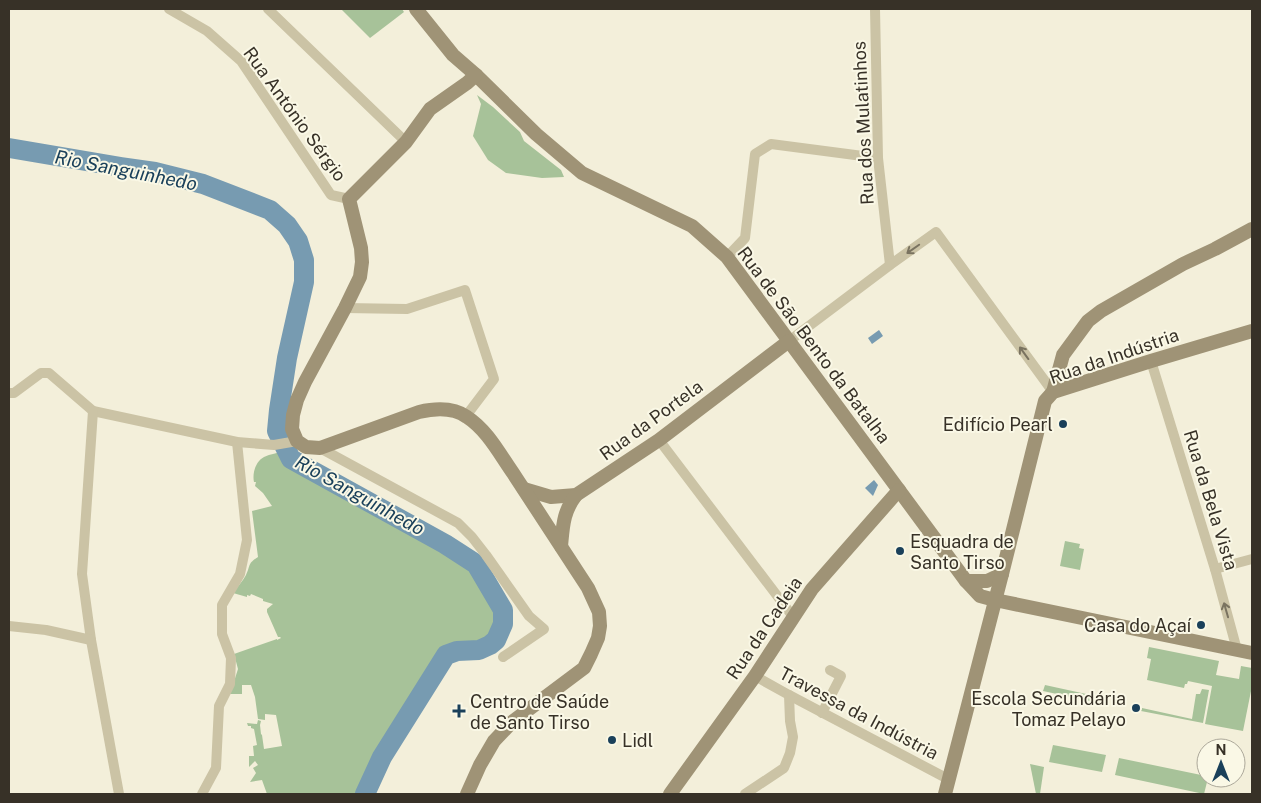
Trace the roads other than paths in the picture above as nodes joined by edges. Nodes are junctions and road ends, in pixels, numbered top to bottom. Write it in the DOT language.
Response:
graph roads {
  1 [pos="169,9"];
  2 [pos="268,9"];
  3 [pos="416,9"];
  4 [pos="875,9"];
  5 [pos="476,75"];
  6 [pos="406,142"];
  7 [pos="878,158"];
  8 [pos="349,199"];
  9 [pos="1252,229"];
  10 [pos="727,257"];
  11 [pos="890,265"];
  12 [pos="345,308"];
  13 [pos="1252,332"];
  14 [pos="789,341"];
  15 [pos="1151,361"];
  16 [pos="1053,392"];
  17 [pos="9,393"];
  18 [pos="93,411"];
  19 [pos="466,416"];
  20 [pos="659,440"];
  21 [pos="236,442"];
  22 [pos="294,442"];
  23 [pos="320,448"];
  24 [pos="524,489"];
  25 [pos="899,490"];
  26 [pos="576,495"];
  27 [pos="561,546"];
  28 [pos="1252,559"];
  29 [pos="1215,570"];
  30 [pos="1002,574"];
  31 [pos="966,581"];
  32 [pos="995,600"];
  33 [pos="794,618"];
  34 [pos="9,626"];
  35 [pos="92,640"];
  36 [pos="1238,650"];
  37 [pos="1252,653"];
  38 [pos="503,657"];
  39 [pos="830,670"];
  40 [pos="755,676"];
  41 [pos="789,695"];
  42 [pos="822,713"];
  43 [pos="948,779"];
  44 [pos="119,794"];
  45 [pos="202,794"];
  46 [pos="467,794"];
  47 [pos="670,794"];
  48 [pos="746,794"];
  49 [pos="945,794"];
  1 -- 8 [label="street, Rua António Sérgio"];
  2 -- 6 [label="street"];
  3 -- 5 [label="street, Rua de São Bento da Batalha"];
  4 -- 7 [label="street, Rua dos Mulatinhos"];
  5 -- 6 [label="street"];
  5 -- 10 [label="street, Rua de São Bento da Batalha"];
  6 -- 8 [label="street"];
  7 -- 10 [label="street"];
  7 -- 11 [label="street, Rua dos Mulatinhos"];
  8 -- 12 [label="street"];
  9 -- 16 [label="street"];
  10 -- 14 [label="street, Rua de São Bento da Batalha"];
  11 -- 14 [label="street"];
  16 -- 11 [label="street, one-way"];
  12 -- 19 [label="street"];
  12 -- 22 [label="street"];
  13 -- 15 [label="street, Rua da Indústria"];
  14 -- 20 [label="street, Rua da Portela"];
  14 -- 25 [label="street, Rua de São Bento da Batalha"];
  15 -- 16 [label="street, Rua da Indústria"];
  15 -- 29 [label="street, Rua da Bela Vista"];
  16 -- 30 [label="street, Rua da Indústria"];
  17 -- 18 [label="street"];
  18 -- 21 [label="street"];
  18 -- 35 [label="street"];
  19 -- 23 [label="street"];
  19 -- 24 [label="street"];
  20 -- 26 [label="street, Rua da Portela"];
  20 -- 33 [label="street"];
  21 -- 22 [label="street"];
  21 -- 45 [label="street"];
  22 -- 23 [label="street"];
  23 -- 38 [label="street"];
  24 -- 26 [label="street, Rua da Portela"];
  24 -- 27 [label="street"];
  25 -- 31 [label="street, Rua de São Bento da Batalha"];
  25 -- 33 [label="street, Rua da Cadeia"];
  26 -- 27 [label="street"];
  27 -- 46 [label="street"];
  28 -- 29 [label="street"];
  36 -- 29 [label="street, Rua da Bela Vista, one-way"];
  30 -- 31 [label="street"];
  30 -- 32 [label="street, Rua da Indústria"];
  31 -- 32 [label="street, Rua de São Bento da Batalha"];
  32 -- 36 [label="street, Rua de São Bento da Batalha"];
  32 -- 43 [label="street, Rua da Indústria"];
  33 -- 40 [label="street, Rua da Cadeia"];
  34 -- 35 [label="street"];
  35 -- 44 [label="street"];
  36 -- 37 [label="street, Rua de São Bento da Batalha"];
  39 -- 42 [label="street"];
  40 -- 41 [label="street, Travessa da Indústria"];
  40 -- 47 [label="street, Rua da Cadeia"];
  41 -- 42 [label="street, Travessa da Indústria"];
  41 -- 48 [label="street"];
  42 -- 43 [label="street, Travessa da Indústria"];
  43 -- 49 [label="street, Rua da Indústria"];
}
